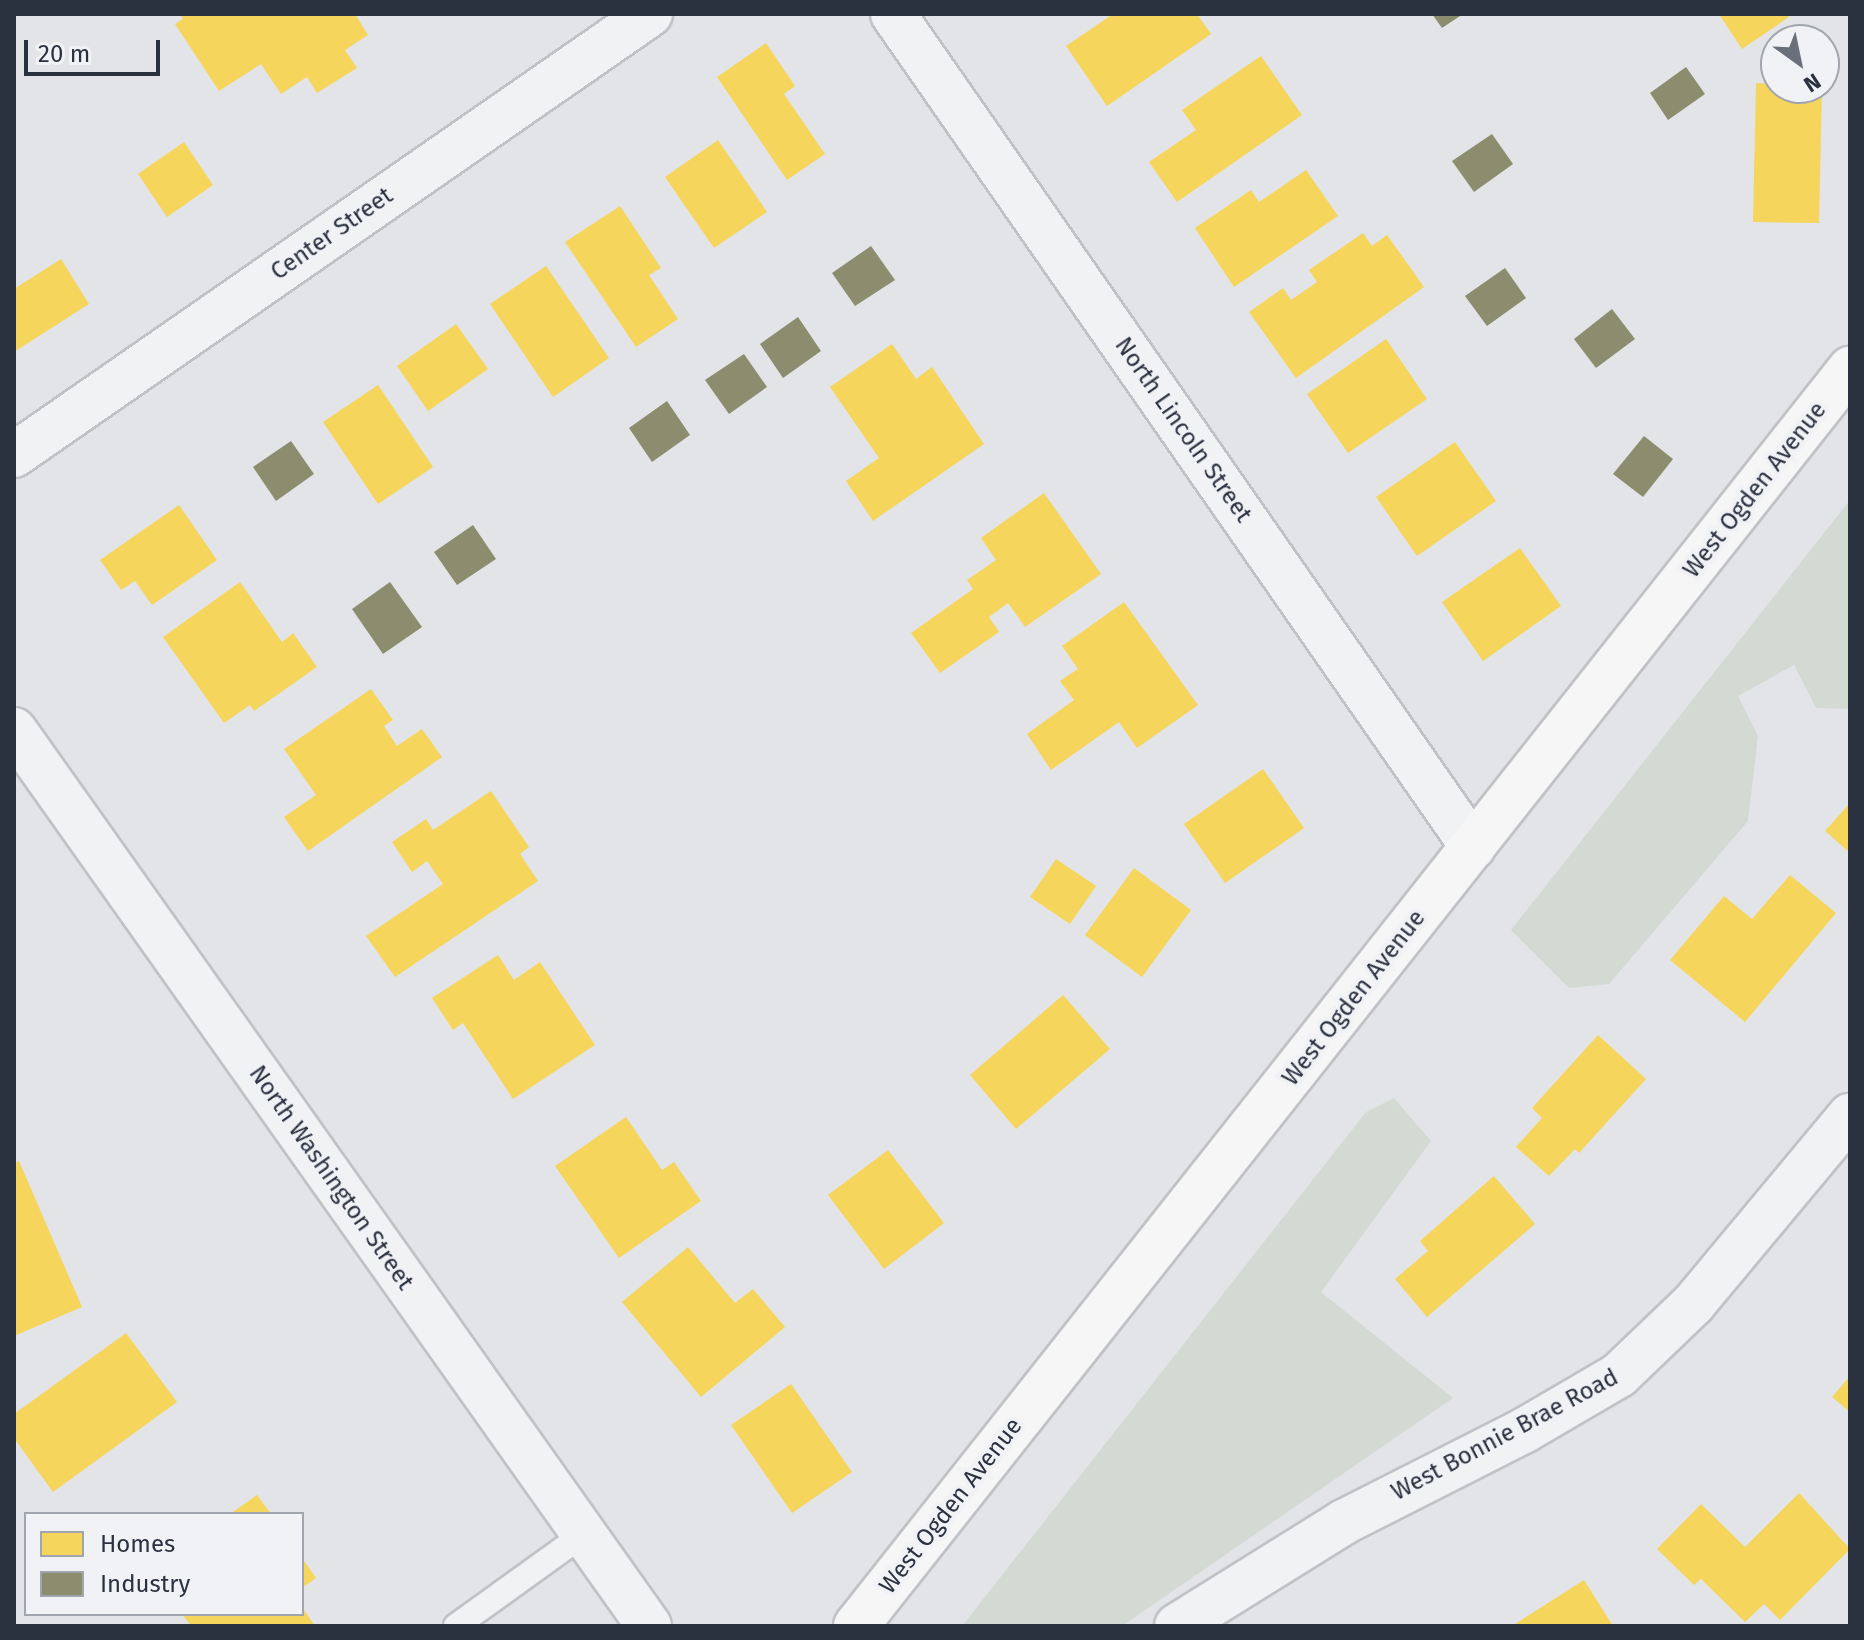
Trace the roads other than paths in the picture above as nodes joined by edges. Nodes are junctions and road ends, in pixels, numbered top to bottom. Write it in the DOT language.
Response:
graph roads {
  1 [pos="650,14"];
  2 [pos="893,14"];
  3 [pos="1850,369"];
  4 [pos="14,455"];
  5 [pos="14,730"];
  6 [pos="1473,847"];
  7 [pos="1850,1116"];
  8 [pos="584,1534"];
  9 [pos="456,1626"];
  10 [pos="649,1626"];
  11 [pos="856,1626"];
  12 [pos="1177,1626"];
  1 -- 4 [label="street, Center Street"];
  2 -- 6 [label="street, North Lincoln Street"];
  3 -- 6 [label="main road, West Ogden Avenue"];
  5 -- 8 [label="street, North Washington Street"];
  6 -- 11 [label="main road, West Ogden Avenue"];
  7 -- 12 [label="street, West Bonnie Brae Road"];
  8 -- 9 [label="lane"];
  8 -- 10 [label="street, North Washington Street"];
}
